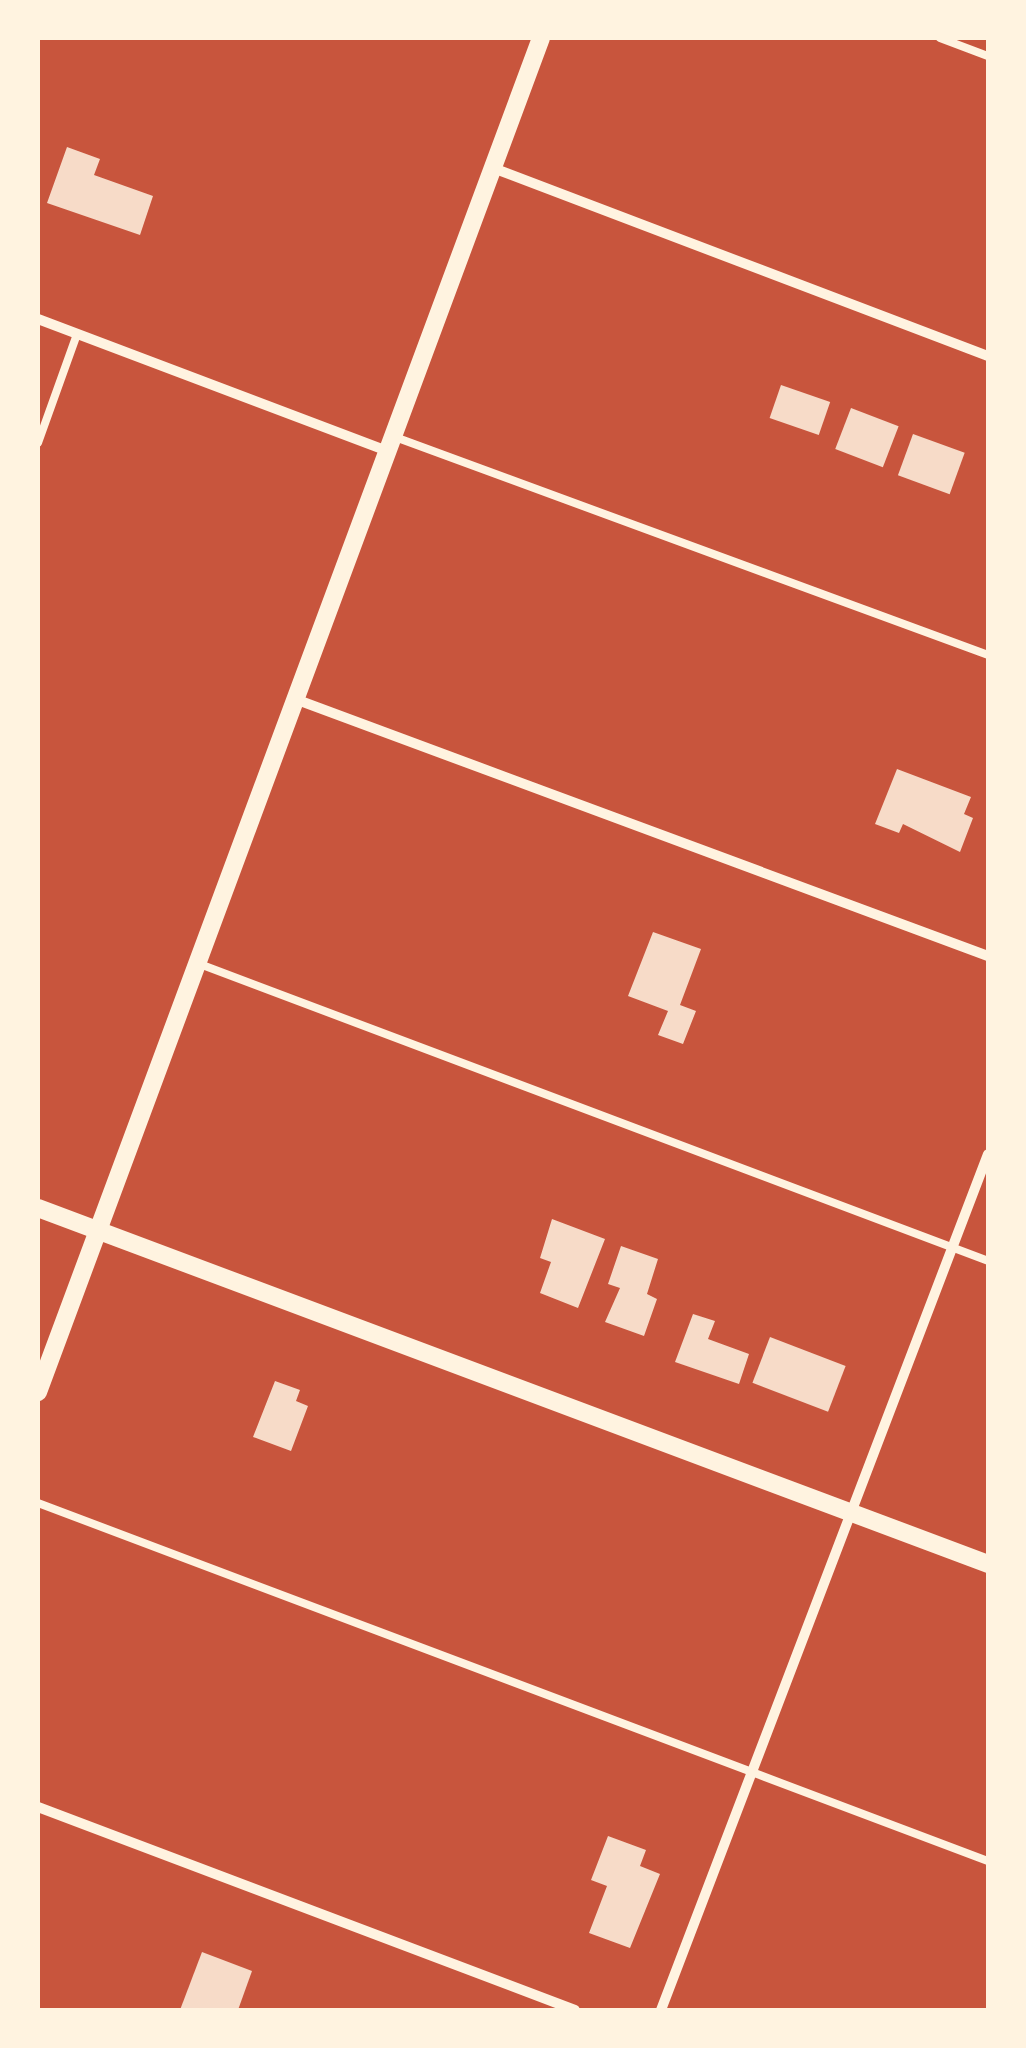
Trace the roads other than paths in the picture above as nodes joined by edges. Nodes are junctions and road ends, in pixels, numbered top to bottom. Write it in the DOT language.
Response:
graph roads {
  1 [pos="541,38"];
  2 [pos="940,38"];
  3 [pos="988,56"];
  4 [pos="494,168"];
  5 [pos="38,319"];
  6 [pos="77,334"];
  7 [pos="988,356"];
  8 [pos="38,443"];
  9 [pos="388,443"];
  10 [pos="988,655"];
  11 [pos="295,699"];
  12 [pos="988,956"];
  13 [pos="197,963"];
  14 [pos="988,1154"];
  15 [pos="38,1208"];
  16 [pos="98,1231"];
  17 [pos="954,1248"];
  18 [pos="988,1261"];
  19 [pos="38,1392"];
  20 [pos="38,1503"];
  21 [pos="855,1514"];
  22 [pos="988,1564"];
  23 [pos="755,1772"];
  24 [pos="38,1807"];
  25 [pos="988,1861"];
  26 [pos="574,2010"];
  27 [pos="661,2010"];
  1 -- 4 [label="street"];
  2 -- 3 [label="lane"];
  4 -- 7 [label="street"];
  4 -- 9 [label="street"];
  5 -- 6 [label="street"];
  6 -- 8 [label="lane"];
  6 -- 9 [label="street"];
  9 -- 10 [label="lane"];
  9 -- 11 [label="street"];
  11 -- 12 [label="street"];
  11 -- 13 [label="street"];
  13 -- 16 [label="street"];
  13 -- 17 [label="lane"];
  14 -- 17 [label="street"];
  15 -- 16 [label="street"];
  16 -- 19 [label="street"];
  16 -- 21 [label="street"];
  17 -- 18 [label="lane"];
  17 -- 21 [label="street"];
  20 -- 23 [label="lane"];
  21 -- 22 [label="street"];
  21 -- 23 [label="street"];
  23 -- 25 [label="lane"];
  23 -- 27 [label="street"];
  24 -- 26 [label="street"];
}
